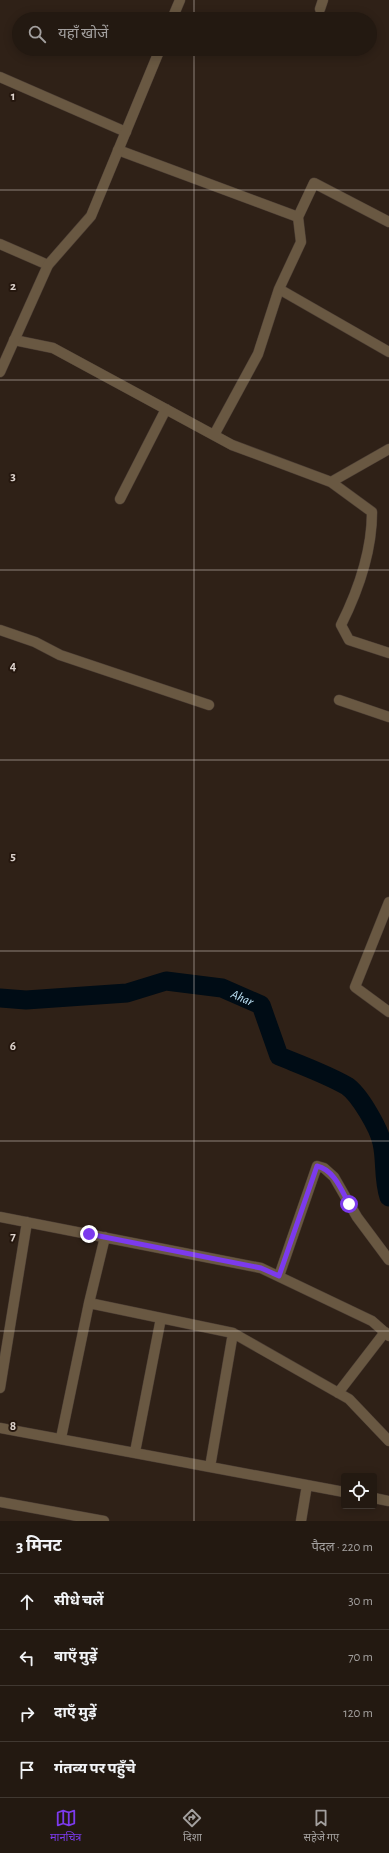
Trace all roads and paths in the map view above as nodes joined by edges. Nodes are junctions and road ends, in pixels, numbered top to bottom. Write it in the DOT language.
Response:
graph roads {
  1 [pos="180,0"];
  2 [pos="175,12"];
  3 [pos="157,56"];
  4 [pos="0,77"];
  5 [pos="126,132"];
  6 [pos="118,150"];
  7 [pos="298,217"];
  8 [pos="389,222"];
  9 [pos="0,244"];
  10 [pos="48,265"];
  11 [pos="279,289"];
  12 [pos="14,340"];
  13 [pos="389,352"];
  14 [pos="0,372"];
  15 [pos="166,409"];
  16 [pos="214,435"];
  17 [pos="389,449"];
  18 [pos="331,482"];
  19 [pos="120,499"];
  20 [pos="0,630"];
  21 [pos="389,653"];
  22 [pos="339,700"];
  23 [pos="209,705"];
  24 [pos="389,717"];
  25 [pos="389,902"];
  26 [pos="389,1012"];
  27 [pos="0,1217"];
  28 [pos="27,1222"];
  29 [pos="105,1237"];
  30 [pos="389,1260"];
  31 [pos="279,1276"];
  32 [pos="88,1303"];
  33 [pos="161,1318"];
  34 [pos="233,1333"];
  35 [pos="387,1334"];
  36 [pos="0,1388"];
  37 [pos="338,1393"];
  38 [pos="0,1428"];
  39 [pos="61,1438"];
  40 [pos="389,1441"];
  41 [pos="135,1452"];
  42 [pos="210,1467"];
  43 [pos="307,1486"];
  44 [pos="341,1492"];
  45 [pos="377,1499"];
  46 [pos="389,1501"];
  47 [pos="0,1502"];
  48 [pos="104,1521"];
  49 [pos="301,1521"];
  1 -- 2 [label="street"];
  3 -- 5 [label="street"];
  4 -- 5 [label="street"];
  5 -- 6 [label="street"];
  6 -- 7 [label="street"];
  6 -- 10 [label="street"];
  7 -- 8 [label="street"];
  7 -- 11 [label="street"];
  9 -- 10 [label="street"];
  10 -- 12 [label="street"];
  11 -- 13 [label="street"];
  11 -- 16 [label="street"];
  12 -- 14 [label="street"];
  12 -- 15 [label="street"];
  15 -- 16 [label="street"];
  15 -- 19 [label="street"];
  16 -- 18 [label="street"];
  17 -- 18 [label="street"];
  18 -- 21 [label="street"];
  20 -- 23 [label="street"];
  22 -- 24 [label="street"];
  25 -- 26 [label="street"];
  27 -- 28 [label="street"];
  28 -- 29 [label="street"];
  28 -- 36 [label="street"];
  29 -- 31 [label="street"];
  29 -- 32 [label="street"];
  30 -- 31 [label="street"];
  31 -- 35 [label="street"];
  32 -- 33 [label="street"];
  32 -- 39 [label="street"];
  33 -- 34 [label="street"];
  33 -- 41 [label="street"];
  34 -- 37 [label="street"];
  34 -- 42 [label="street"];
  35 -- 37 [label="street"];
  37 -- 40 [label="street"];
  38 -- 39 [label="street"];
  39 -- 41 [label="street"];
  41 -- 42 [label="street"];
  42 -- 43 [label="street"];
  43 -- 44 [label="street"];
  43 -- 49 [label="street"];
  45 -- 46 [label="street"];
  47 -- 48 [label="street"];
}
